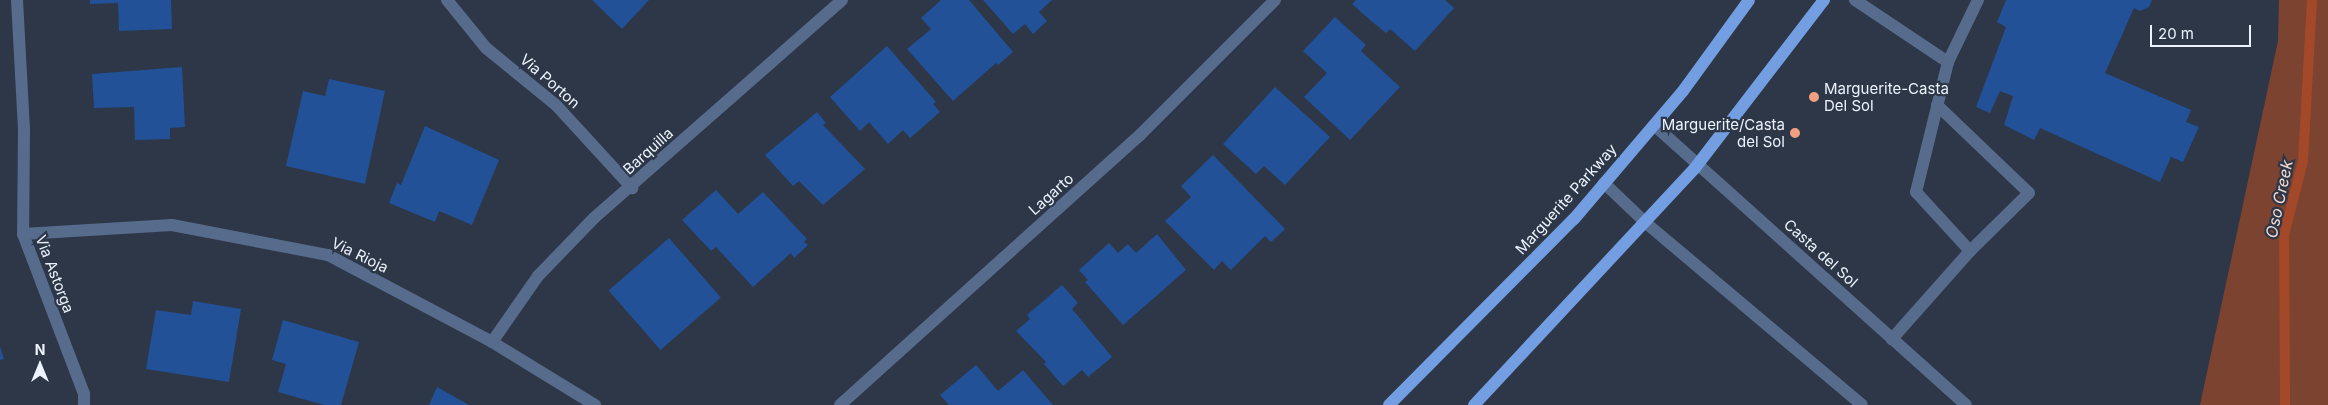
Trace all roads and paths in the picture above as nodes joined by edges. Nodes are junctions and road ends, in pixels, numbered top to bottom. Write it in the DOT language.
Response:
graph roads {
  1 [pos="17,0"];
  2 [pos="447,0"];
  3 [pos="842,0"];
  4 [pos="1276,0"];
  5 [pos="1750,0"];
  6 [pos="1824,0"];
  7 [pos="1855,0"];
  8 [pos="1978,0"];
  9 [pos="1948,62"];
  10 [pos="1937,105"];
  11 [pos="1654,125"];
  12 [pos="1699,164"];
  13 [pos="1604,183"];
  14 [pos="632,188"];
  15 [pos="1646,223"];
  16 [pos="23,234"];
  17 [pos="1970,250"];
  18 [pos="1892,339"];
  19 [pos="492,342"];
  20 [pos="84,405"];
  21 [pos="595,405"];
  22 [pos="840,405"];
  23 [pos="1389,405"];
  24 [pos="1474,405"];
  25 [pos="1862,405"];
  26 [pos="1966,405"];
  1 -- 16 [label="street, Via Astorga"];
  2 -- 14 [label="street, Via Porton"];
  3 -- 14 [label="street, Barquilla"];
  4 -- 22 [label="street, Lagarto"];
  5 -- 11 [label="main road, Marguerite Parkway"];
  6 -- 12 [label="main road"];
  7 -- 9 [label="street"];
  8 -- 9 [label="street"];
  9 -- 10 [label="street"];
  10 -- 17 [label="street"];
  10 -- 17 [label="street"];
  11 -- 12 [label="street, Casta del Sol"];
  11 -- 13 [label="main road, Marguerite Parkway"];
  12 -- 15 [label="main road"];
  12 -- 18 [label="street, Casta del Sol"];
  13 -- 15 [label="street"];
  13 -- 23 [label="main road, Marguerite Parkway"];
  14 -- 19 [label="street, Barquilla"];
  15 -- 24 [label="main road"];
  15 -- 25 [label="street"];
  16 -- 19 [label="street, Via Rioja"];
  16 -- 20 [label="street, Via Astorga"];
  17 -- 18 [label="street"];
  18 -- 26 [label="street, Casta del Sol"];
  19 -- 21 [label="street, Via Rioja"];
}
